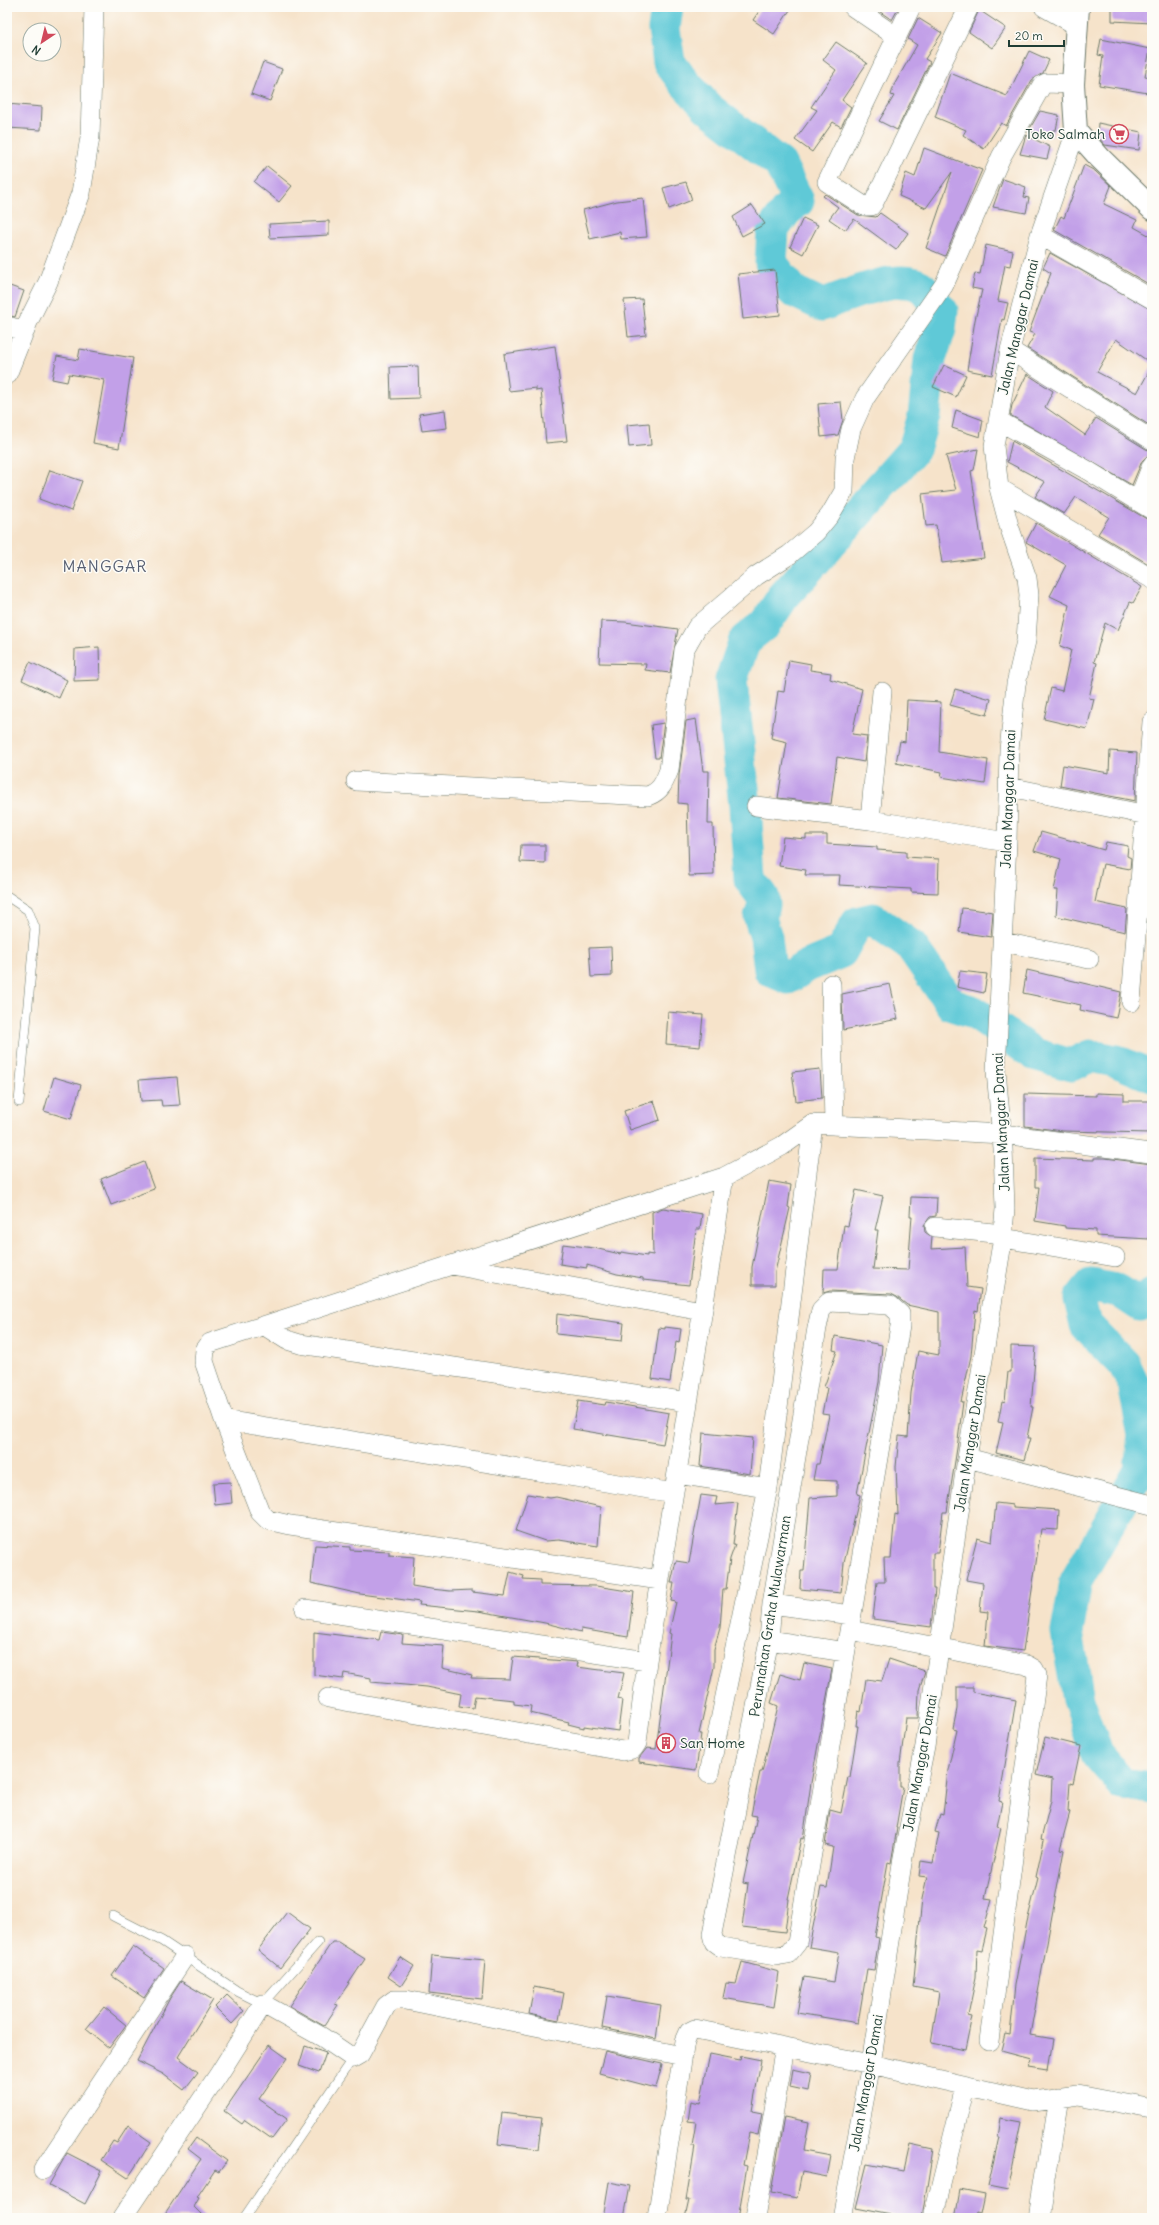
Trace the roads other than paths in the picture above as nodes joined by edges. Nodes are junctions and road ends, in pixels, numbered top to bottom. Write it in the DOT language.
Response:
graph roads {
  1 [pos="94,7"];
  2 [pos="853,7"];
  3 [pos="911,7"];
  4 [pos="969,7"];
  5 [pos="1044,7"];
  6 [pos="1077,16"];
  7 [pos="897,37"];
  8 [pos="1073,84"];
  9 [pos="1076,131"];
  10 [pos="1152,209"];
  11 [pos="1040,235"];
  12 [pos="1152,299"];
  13 [pos="16,328"];
  14 [pos="1010,350"];
  15 [pos="7,375"];
  16 [pos="999,421"];
  17 [pos="1152,440"];
  18 [pos="1152,465"];
  19 [pos="1000,488"];
  20 [pos="1145,506"];
  21 [pos="1152,578"];
  22 [pos="882,692"];
  23 [pos="1152,722"];
  24 [pos="356,781"];
  25 [pos="1009,787"];
  26 [pos="756,806"];
  27 [pos="1148,816"];
  28 [pos="870,820"];
  29 [pos="1007,842"];
  30 [pos="7,896"];
  31 [pos="1003,942"];
  32 [pos="1089,959"];
  33 [pos="831,984"];
  34 [pos="1131,1002"];
  35 [pos="19,1102"];
  36 [pos="813,1124"];
  37 [pos="834,1125"];
  38 [pos="1002,1134"];
  39 [pos="1150,1153"];
  40 [pos="724,1177"];
  41 [pos="935,1227"];
  42 [pos="1003,1236"];
  43 [pos="1115,1257"];
  44 [pos="450,1264"];
  45 [pos="702,1311"];
  46 [pos="265,1326"];
  47 [pos="688,1402"];
  48 [pos="224,1420"];
  49 [pos="967,1458"];
  50 [pos="677,1474"];
  51 [pos="768,1488"];
  52 [pos="674,1494"];
  53 [pos="1152,1506"];
  54 [pos="660,1580"];
  55 [pos="772,1604"];
  56 [pos="306,1609"];
  57 [pos="850,1622"];
  58 [pos="769,1640"];
  59 [pos="939,1649"];
  60 [pos="845,1652"];
  61 [pos="647,1662"];
  62 [pos="328,1698"];
  63 [pos="709,1774"];
  64 [pos="113,1916"];
  65 [pos="318,1942"];
  66 [pos="185,1956"];
  67 [pos="263,2004"];
  68 [pos="989,2041"];
  69 [pos="785,2047"];
  70 [pos="683,2056"];
  71 [pos="353,2058"];
  72 [pos="871,2064"];
  73 [pos="965,2087"];
  74 [pos="1058,2098"];
  75 [pos="1152,2109"];
  76 [pos="43,2170"];
  77 [pos="122,2218"];
  78 [pos="244,2218"];
  79 [pos="657,2218"];
  80 [pos="755,2218"];
  81 [pos="842,2218"];
  82 [pos="933,2218"];
  83 [pos="1039,2218"];
  1 -- 13 [label="street"];
  2 -- 7 [label="street"];
  3 -- 7 [label="street"];
  4 -- 7 [label="street"];
  5 -- 6 [label="street"];
  6 -- 8 [label="street, Jalan Manggar Damai"];
  8 -- 9 [label="street, Jalan Manggar Damai"];
  8 -- 24 [label="street"];
  9 -- 10 [label="street"];
  9 -- 11 [label="street, Jalan Manggar Damai"];
  11 -- 12 [label="street"];
  11 -- 14 [label="street, Jalan Manggar Damai"];
  13 -- 15 [label="street"];
  14 -- 16 [label="street, Jalan Manggar Damai"];
  14 -- 17 [label="street"];
  16 -- 19 [label="street, Jalan Manggar Damai"];
  16 -- 20 [label="street"];
  18 -- 20 [label="street"];
  19 -- 21 [label="street"];
  19 -- 25 [label="street, Jalan Manggar Damai"];
  22 -- 28 [label="street"];
  23 -- 27 [label="street"];
  25 -- 27 [label="street"];
  25 -- 29 [label="street, Jalan Manggar Damai"];
  26 -- 28 [label="street"];
  27 -- 34 [label="street"];
  28 -- 29 [label="street"];
  29 -- 31 [label="street, Jalan Manggar Damai"];
  30 -- 35 [label="lane"];
  31 -- 32 [label="street"];
  31 -- 38 [label="street, Jalan Manggar Damai"];
  33 -- 37 [label="street"];
  36 -- 37 [label="street"];
  36 -- 40 [label="street"];
  36 -- 51 [label="street"];
  37 -- 38 [label="street"];
  38 -- 39 [label="street"];
  38 -- 42 [label="street, Jalan Manggar Damai"];
  40 -- 44 [label="street"];
  40 -- 45 [label="street"];
  41 -- 42 [label="street"];
  42 -- 43 [label="street"];
  42 -- 49 [label="street, Jalan Manggar Damai"];
  44 -- 45 [label="street"];
  44 -- 46 [label="street"];
  45 -- 47 [label="street"];
  46 -- 47 [label="street"];
  46 -- 48 [label="street"];
  47 -- 50 [label="street"];
  48 -- 52 [label="street"];
  48 -- 54 [label="street"];
  49 -- 53 [label="street"];
  49 -- 59 [label="street, Jalan Manggar Damai"];
  50 -- 51 [label="street"];
  50 -- 52 [label="street"];
  51 -- 63 [label="street"];
  52 -- 54 [label="street"];
  54 -- 61 [label="street"];
  55 -- 57 [label="street"];
  55 -- 57 [label="street, Perumahan Graha Mulawarman"];
  55 -- 58 [label="street, Perumahan Graha Mulawarman"];
  56 -- 61 [label="street"];
  57 -- 59 [label="street"];
  57 -- 60 [label="street, Perumahan Graha Mulawarman"];
  58 -- 60 [label="street"];
  58 -- 60 [label="street, Perumahan Graha Mulawarman"];
  59 -- 68 [label="street"];
  59 -- 72 [label="street, Jalan Manggar Damai"];
  61 -- 62 [label="street"];
  64 -- 66 [label="lane"];
  65 -- 67 [label="lane"];
  66 -- 67 [label="lane"];
  66 -- 76 [label="street"];
  67 -- 71 [label="street"];
  67 -- 77 [label="street"];
  69 -- 70 [label="street"];
  69 -- 72 [label="street"];
  69 -- 80 [label="street"];
  70 -- 71 [label="street"];
  70 -- 79 [label="street"];
  71 -- 78 [label="lane"];
  72 -- 73 [label="street"];
  72 -- 81 [label="street, Jalan Manggar Damai"];
  73 -- 74 [label="street"];
  73 -- 82 [label="street"];
  74 -- 75 [label="street"];
  74 -- 83 [label="street"];
}
